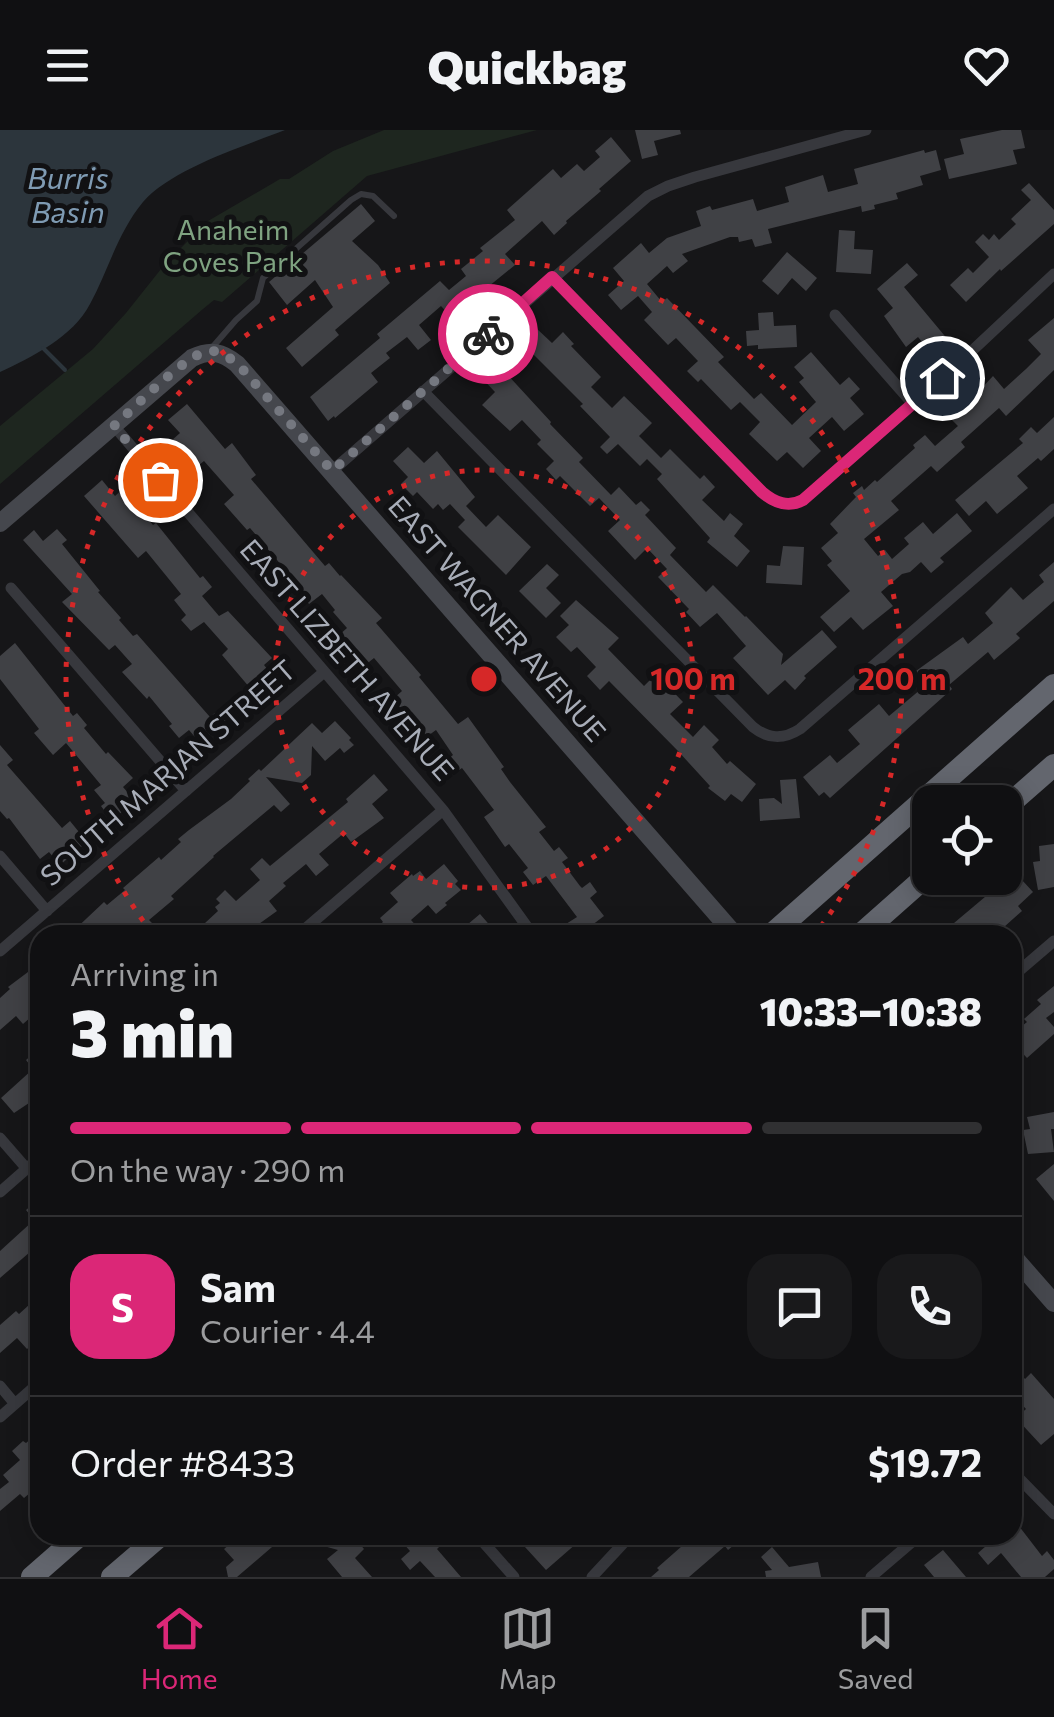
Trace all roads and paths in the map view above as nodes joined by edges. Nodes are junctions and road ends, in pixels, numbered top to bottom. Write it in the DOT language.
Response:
graph roads {
  1 [pos="866,130"];
  2 [pos="394,216"];
  3 [pos="1054,274"];
  4 [pos="552,277"];
  5 [pos="835,315"];
  6 [pos="209,351"];
  7 [pos="424,391"];
  8 [pos="913,404"];
  9 [pos="114,426"];
  10 [pos="332,471"];
  11 [pos="1054,509"];
  12 [pos="0,523"];
  13 [pos="11,588"];
  14 [pos="324,672"];
  15 [pos="1054,685"];
  16 [pos="1054,765"];
  17 [pos="186,791"];
  18 [pos="1022,793"];
  19 [pos="443,810"];
  20 [pos="0,856"];
  21 [pos="912,889"];
  22 [pos="47,910"];
  23 [pos="310,925"];
  24 [pos="526,925"];
  25 [pos="725,925"];
  26 [pos="782,925"];
  27 [pos="871,925"];
  28 [pos="1054,941"];
  29 [pos="0,951"];
  30 [pos="1022,968"];
  31 [pos="0,1138"];
  32 [pos="30,1166"];
  33 [pos="26,1169"];
  34 [pos="0,1192"];
  35 [pos="1022,1266"];
  36 [pos="1054,1303"];
  37 [pos="0,1386"];
  38 [pos="30,1391"];
  39 [pos="15,1404"];
  40 [pos="0,1417"];
  41 [pos="1022,1481"];
  42 [pos="1054,1514"];
  43 [pos="69,1545"];
  44 [pos="149,1545"];
  45 [pos="486,1545"];
  46 [pos="621,1545"];
  47 [pos="908,1545"];
  48 [pos="32,1577"];
  49 [pos="112,1577"];
  50 [pos="514,1577"];
  51 [pos="592,1577"];
  52 [pos="870,1577"];
  1 -- 4 [label="street"];
  2 -- 6 [label="lane"];
  3 -- 8 [label="street"];
  4 -- 7 [label="street"];
  4 -- 8 [label="street"];
  5 -- 8 [label="street"];
  6 -- 9 [label="street"];
  6 -- 10 [label="street, EAST WAGNER AVENUE"];
  7 -- 10 [label="street"];
  7 -- 11 [label="street"];
  9 -- 12 [label="street"];
  9 -- 14 [label="street, EAST LIZBETH AVENUE"];
  10 -- 25 [label="street, EAST WAGNER AVENUE"];
  13 -- 17 [label="street"];
  14 -- 17 [label="street, SOUTH MARJAN STREET"];
  14 -- 19 [label="street, EAST LIZBETH AVENUE"];
  15 -- 26 [label="highway"];
  16 -- 18 [label="highway"];
  17 -- 22 [label="street, SOUTH MARJAN STREET"];
  19 -- 23 [label="street"];
  19 -- 24 [label="street, EAST LIZBETH AVENUE"];
  20 -- 22 [label="street"];
  21 -- 27 [label="highway"];
  22 -- 29 [label="street, SOUTH MARJAN STREET"];
  28 -- 30 [label="street"];
  31 -- 33 [label="street"];
  32 -- 33 [label="street"];
  33 -- 34 [label="street"];
  35 -- 36 [label="street"];
  37 -- 39 [label="street"];
  38 -- 39 [label="street"];
  39 -- 40 [label="street"];
  41 -- 42 [label="street"];
  43 -- 48 [label="highway"];
  44 -- 49 [label="highway"];
  45 -- 50 [label="street"];
  46 -- 51 [label="street"];
  47 -- 52 [label="street"];
}
